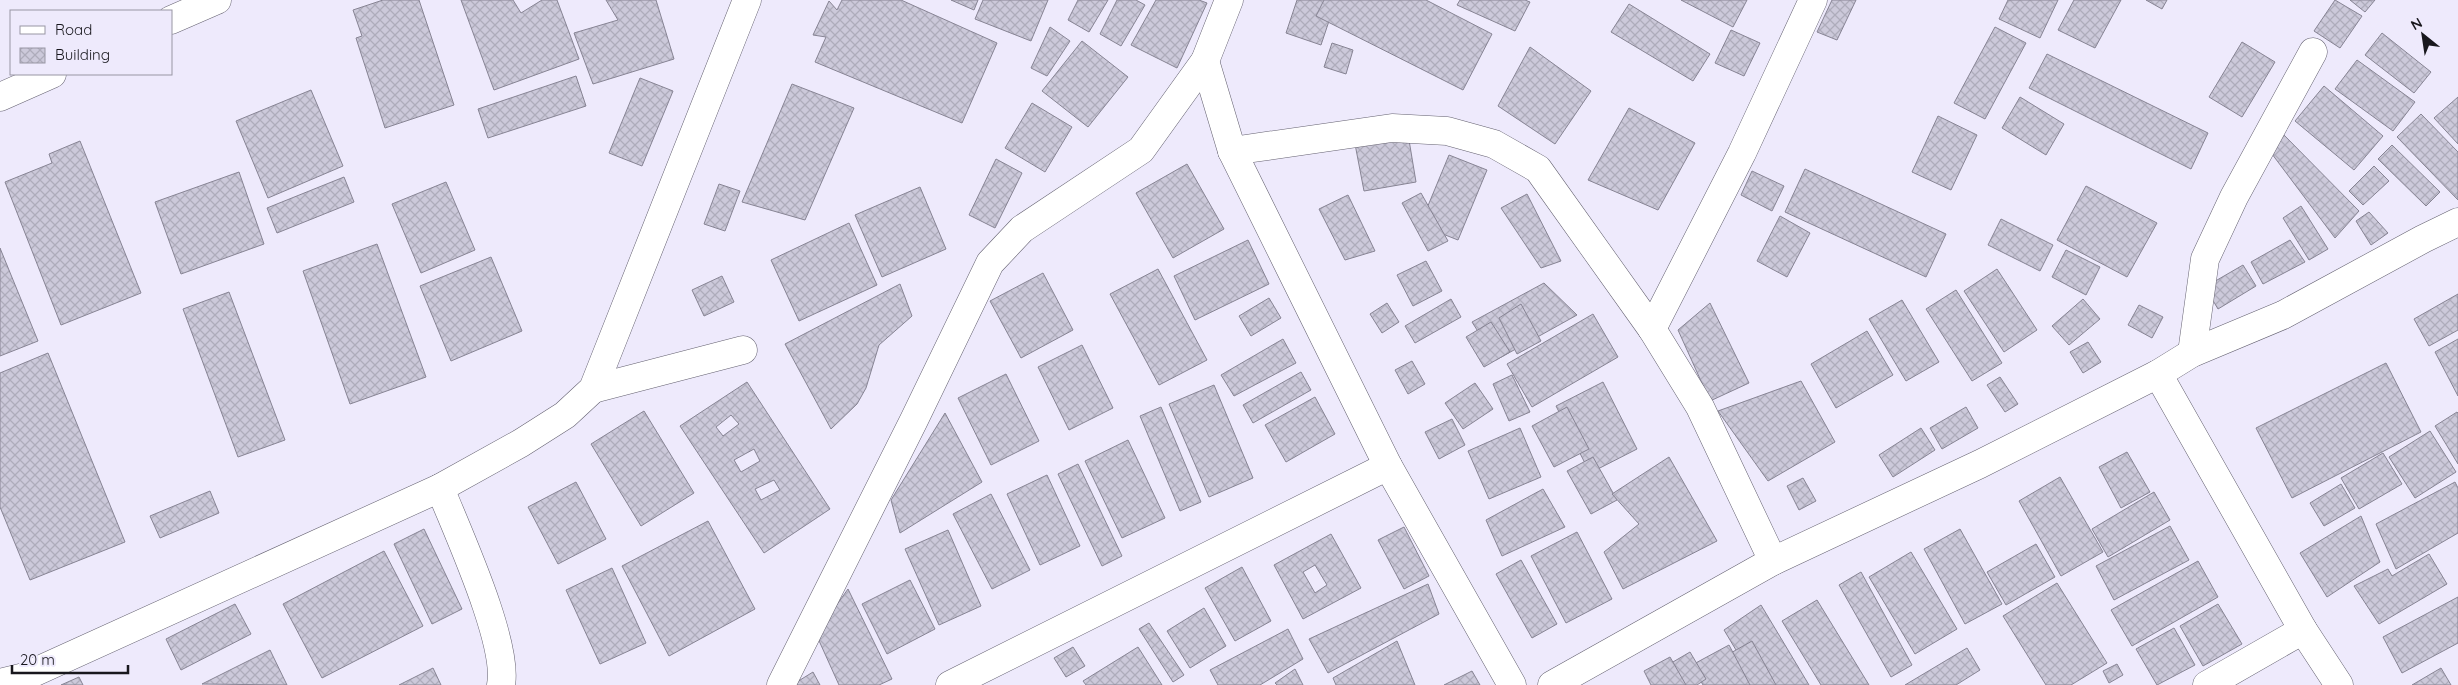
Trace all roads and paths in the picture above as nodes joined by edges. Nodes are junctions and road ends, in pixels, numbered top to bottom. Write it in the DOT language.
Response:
graph roads {
  1 [pos="217,0"];
  2 [pos="747,0"];
  3 [pos="1229,0"];
  4 [pos="1813,0"];
  5 [pos="172,20"];
  6 [pos="2313,52"];
  7 [pos="1205,61"];
  8 [pos="50,75"];
  9 [pos="0,97"];
  10 [pos="1232,151"];
  11 [pos="2458,222"];
  12 [pos="1652,328"];
  13 [pos="743,350"];
  14 [pos="2192,353"];
  15 [pos="2158,374"];
  16 [pos="593,389"];
  17 [pos="1388,466"];
  18 [pos="440,488"];
  19 [pos="1773,561"];
  20 [pos="2303,630"];
  21 [pos="0,683"];
  22 [pos="502,685"];
  23 [pos="781,685"];
  24 [pos="950,685"];
  25 [pos="1512,685"];
  26 [pos="1552,685"];
  27 [pos="2207,685"];
  28 [pos="2339,685"];
  1 -- 5 [label="street"];
  2 -- 16 [label="street"];
  3 -- 7 [label="street"];
  4 -- 12 [label="street"];
  6 -- 14 [label="street"];
  7 -- 10 [label="street"];
  7 -- 23 [label="street"];
  8 -- 9 [label="street"];
  10 -- 12 [label="street"];
  10 -- 17 [label="street"];
  11 -- 14 [label="street"];
  12 -- 19 [label="street"];
  13 -- 16 [label="street"];
  14 -- 15 [label="street"];
  15 -- 19 [label="street"];
  15 -- 20 [label="street"];
  16 -- 18 [label="street"];
  17 -- 24 [label="street"];
  17 -- 25 [label="street"];
  18 -- 21 [label="street"];
  18 -- 22 [label="street"];
  19 -- 26 [label="street"];
  20 -- 27 [label="street"];
  20 -- 28 [label="street"];
}
